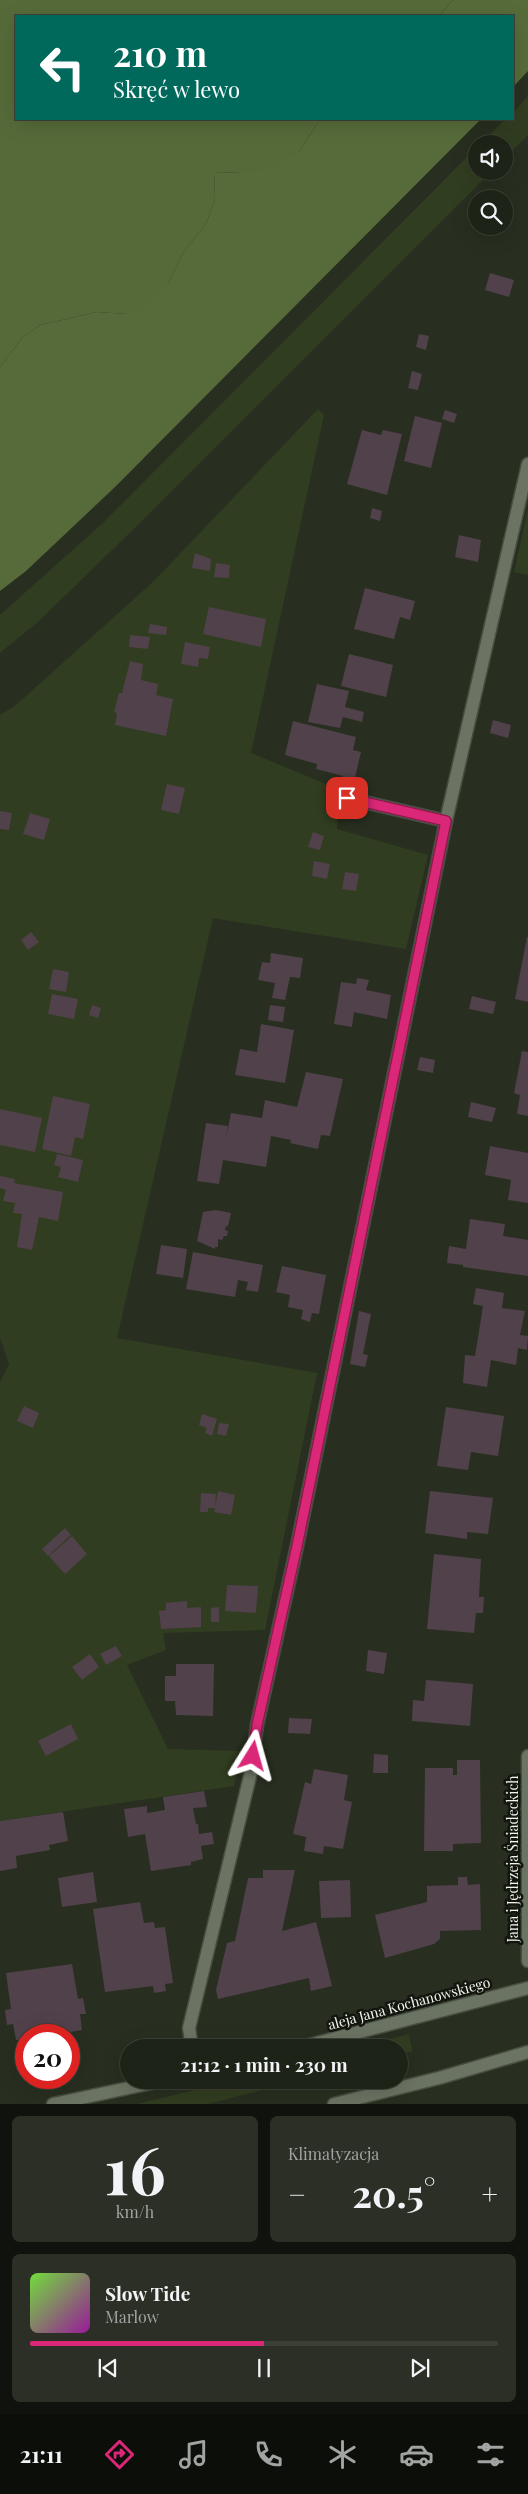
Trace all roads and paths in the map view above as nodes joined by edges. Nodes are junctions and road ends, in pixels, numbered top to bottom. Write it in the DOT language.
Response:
graph roads {
  1 [pos="528,464"];
  2 [pos="347,798"];
  3 [pos="446,821"];
  4 [pos="528,1756"];
  5 [pos="528,1961"];
  6 [pos="528,1988"];
  7 [pos="191,2039"];
  8 [pos="332,2039"];
  9 [pos="528,2052"];
  10 [pos="124,2089"];
  11 [pos="53,2104"];
  12 [pos="334,2104"];
  1 -- 3 [label="main road"];
  2 -- 3 [label="main road"];
  3 -- 7 [label="main road"];
  4 -- 5 [label="main road, Jana i Jędrzeja Śniadeckich"];
  6 -- 8 [label="main road, aleja Jana Kochanowskiego"];
  9 -- 12 [label="main road"];
  10 -- 11 [label="main road"];
}
